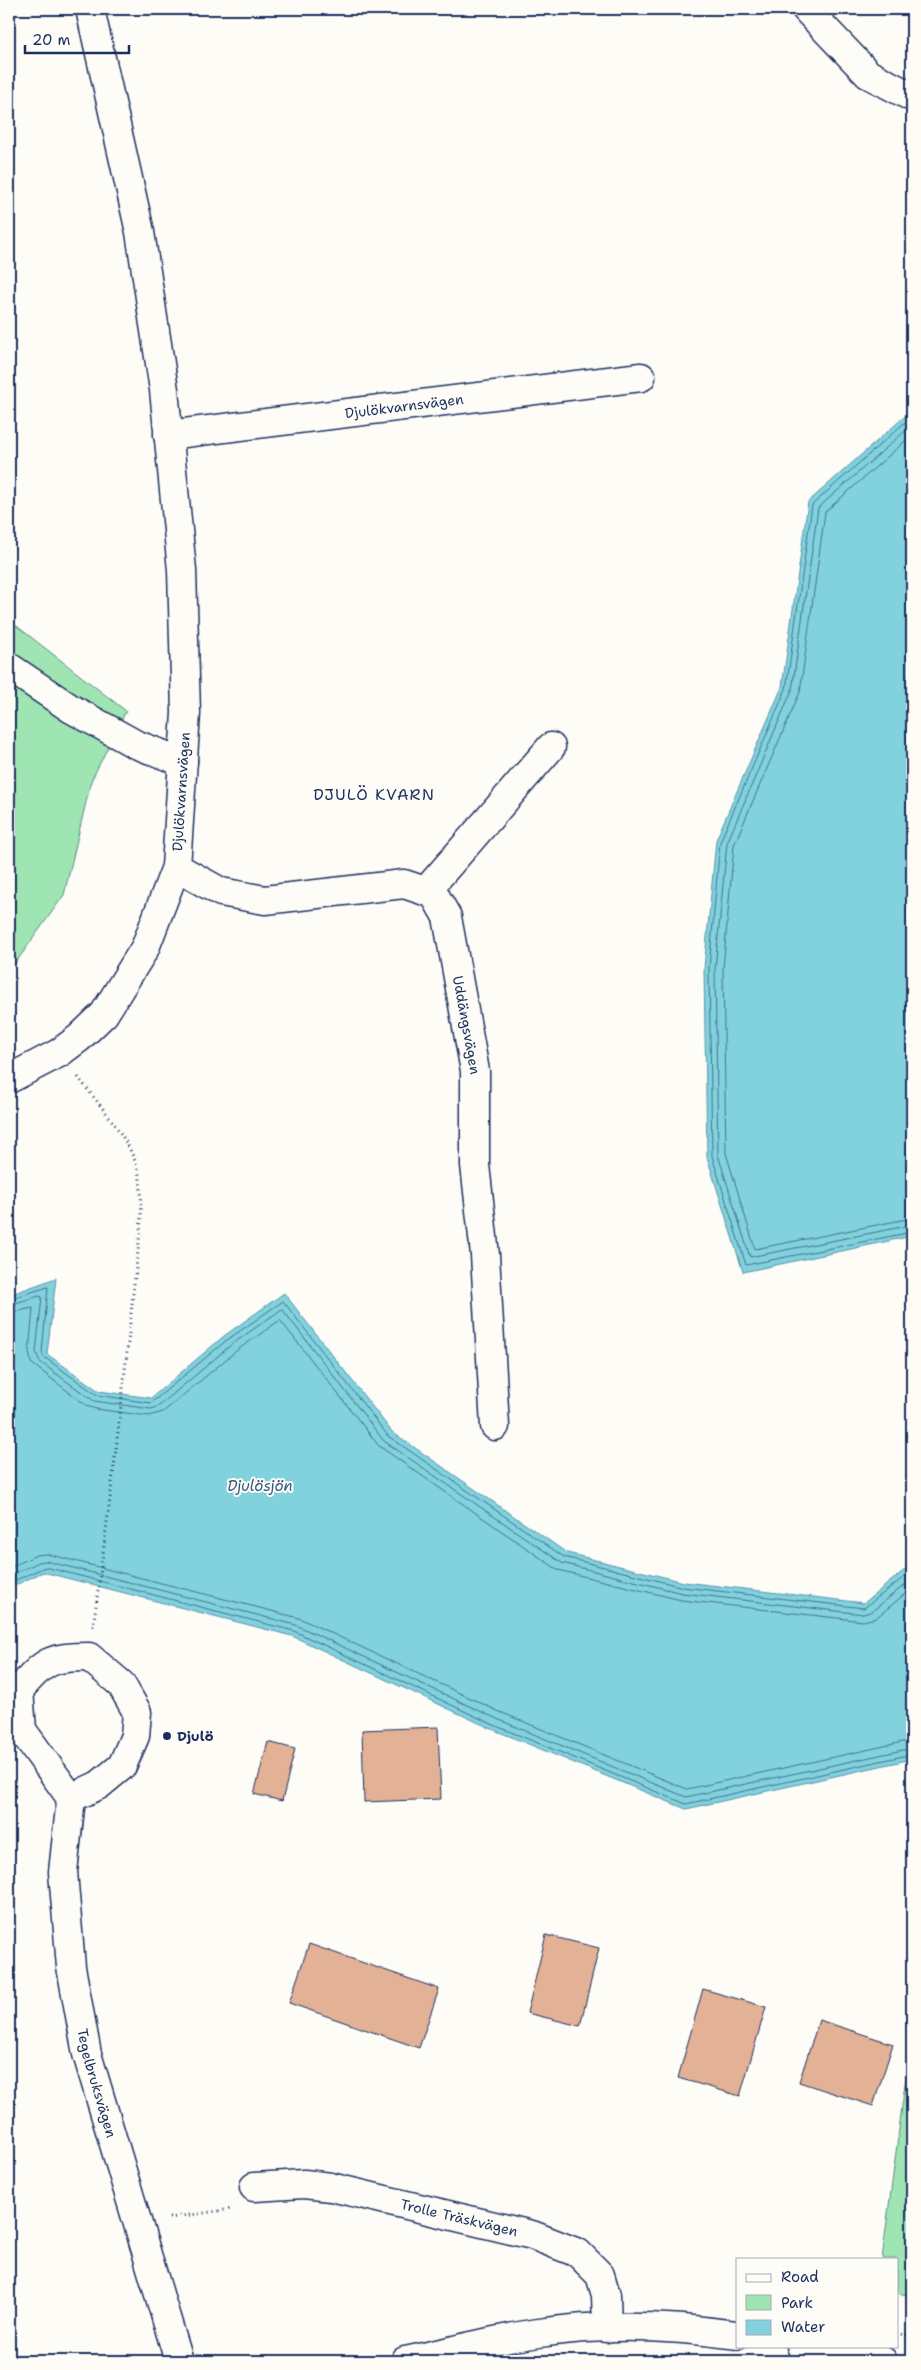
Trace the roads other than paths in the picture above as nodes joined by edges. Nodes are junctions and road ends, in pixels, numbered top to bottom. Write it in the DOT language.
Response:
graph roads {
  1 [pos="92,9"];
  2 [pos="806,9"];
  3 [pos="912,97"];
  4 [pos="641,377"];
  5 [pos="168,435"];
  6 [pos="9,667"];
  7 [pos="550,747"];
  8 [pos="183,762"];
  9 [pos="176,867"];
  10 [pos="426,892"];
  11 [pos="9,1079"];
  12 [pos="495,1426"];
  13 [pos="71,1798"];
  14 [pos="254,2187"];
  15 [pos="607,2328"];
  16 [pos="736,2335"];
  17 [pos="812,2348"];
  18 [pos="179,2361"];
  19 [pos="405,2361"];
  20 [pos="883,2361"];
  1 -- 5 [label="street, Djulökvarnsvägen"];
  2 -- 3 [label="street"];
  4 -- 5 [label="street, Djulökvarnsvägen"];
  5 -- 8 [label="street, Djulökvarnsvägen"];
  6 -- 8 [label="street"];
  7 -- 10 [label="street"];
  8 -- 9 [label="street, Djulökvarnsvägen"];
  9 -- 10 [label="street, Uddängsvägen"];
  9 -- 11 [label="street, Djulökvarnsvägen"];
  10 -- 12 [label="street, Uddängsvägen"];
  13 -- 13 [label="street"];
  13 -- 18 [label="street, Tegelbruksvägen"];
  14 -- 15 [label="street, Trolle Träskvägen"];
  15 -- 16 [label="street"];
  15 -- 19 [label="street"];
  17 -- 20 [label="street"];
}
